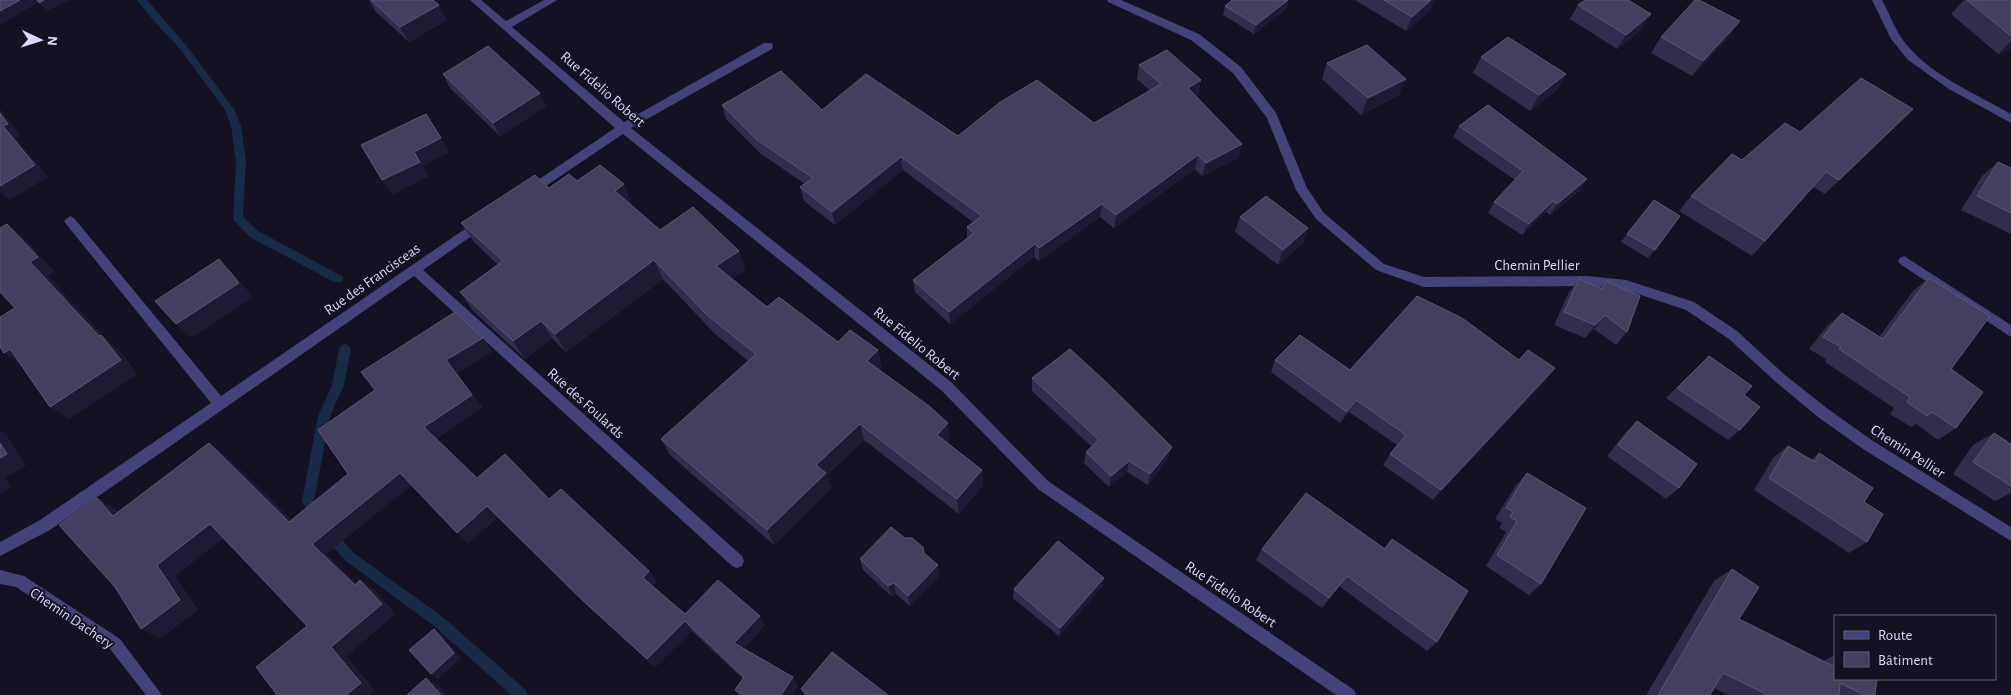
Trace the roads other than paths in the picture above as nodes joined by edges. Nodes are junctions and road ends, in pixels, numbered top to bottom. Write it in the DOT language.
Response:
graph roads {
  1 [pos="475,0"];
  2 [pos="552,0"];
  3 [pos="1112,0"];
  4 [pos="1877,0"];
  5 [pos="505,26"];
  6 [pos="768,46"];
  7 [pos="2011,119"];
  8 [pos="623,128"];
  9 [pos="518,199"];
  10 [pos="494,215"];
  11 [pos="70,222"];
  12 [pos="1904,261"];
  13 [pos="414,269"];
  14 [pos="2011,332"];
  15 [pos="220,404"];
  16 [pos="2011,535"];
  17 [pos="0,549"];
  18 [pos="736,561"];
  19 [pos="0,577"];
  20 [pos="154,695"];
  21 [pos="1349,695"];
  1 -- 5 [label="street, Rue Fidelio Robert"];
  2 -- 5 [label="street"];
  3 -- 16 [label="street, Chemin Pellier"];
  4 -- 7 [label="street"];
  5 -- 8 [label="street, Rue Fidelio Robert"];
  6 -- 8 [label="street"];
  8 -- 9 [label="street"];
  8 -- 21 [label="street, Rue Fidelio Robert"];
  10 -- 13 [label="street, Rue des Francisceas"];
  11 -- 15 [label="street"];
  12 -- 14 [label="street"];
  13 -- 15 [label="street, Rue des Francisceas"];
  13 -- 18 [label="street, Rue des Foulards"];
  15 -- 17 [label="street, Rue des Francisceas"];
  19 -- 20 [label="street, Chemin Dachery"];
}
